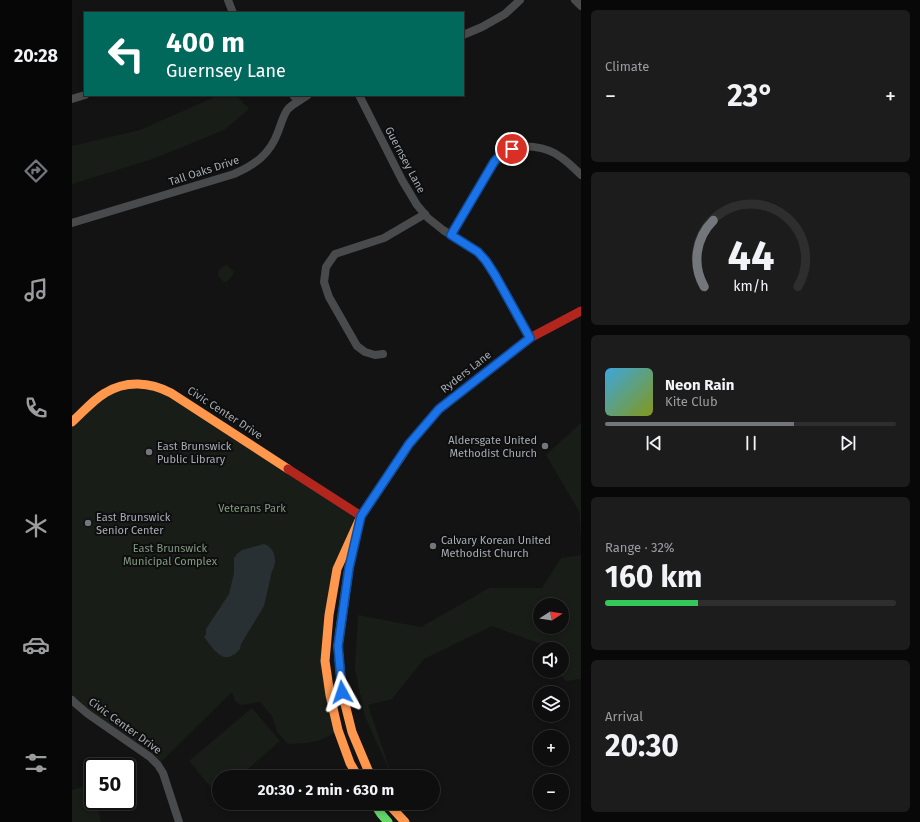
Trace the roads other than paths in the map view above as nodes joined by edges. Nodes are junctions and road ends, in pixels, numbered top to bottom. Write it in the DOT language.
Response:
graph roads {
  1 [pos="228,0"];
  2 [pos="520,0"];
  3 [pos="575,0"];
  4 [pos="581,6"];
  5 [pos="234,12"];
  6 [pos="464,35"];
  7 [pos="84,95"];
  8 [pos="360,96"];
  9 [pos="295,98"];
  10 [pos="72,99"];
  11 [pos="581,175"];
  12 [pos="425,214"];
  13 [pos="72,223"];
  14 [pos="451,235"];
  15 [pos="581,310"];
  16 [pos="530,338"];
  17 [pos="383,354"];
  18 [pos="72,422"];
  19 [pos="361,516"];
  20 [pos="72,700"];
  21 [pos="354,770"];
  22 [pos="368,770"];
  23 [pos="379,810"];
  24 [pos="394,810"];
  25 [pos="180,822"];
  26 [pos="388,822"];
  27 [pos="405,822"];
  1 -- 5 [label="street"];
  2 -- 6 [label="street"];
  3 -- 4 [label="street"];
  7 -- 10 [label="street"];
  8 -- 12 [label="street, Guernsey Lane"];
  9 -- 13 [label="street, Tall Oaks Drive"];
  11 -- 14 [label="street"];
  12 -- 14 [label="street, Guernsey Lane"];
  12 -- 17 [label="street"];
  14 -- 16 [label="street, Guernsey Lane"];
  15 -- 16 [label="main road, Ryders Lane"];
  16 -- 19 [label="main road, Ryders Lane"];
  18 -- 19 [label="main road, Civic Center Drive"];
  19 -- 21 [label="main road, Ryders Lane"];
  19 -- 22 [label="main road, Ryders Lane"];
  20 -- 25 [label="street, Civic Center Drive"];
  23 -- 26 [label="main road"];
  24 -- 27 [label="main road"];
}
